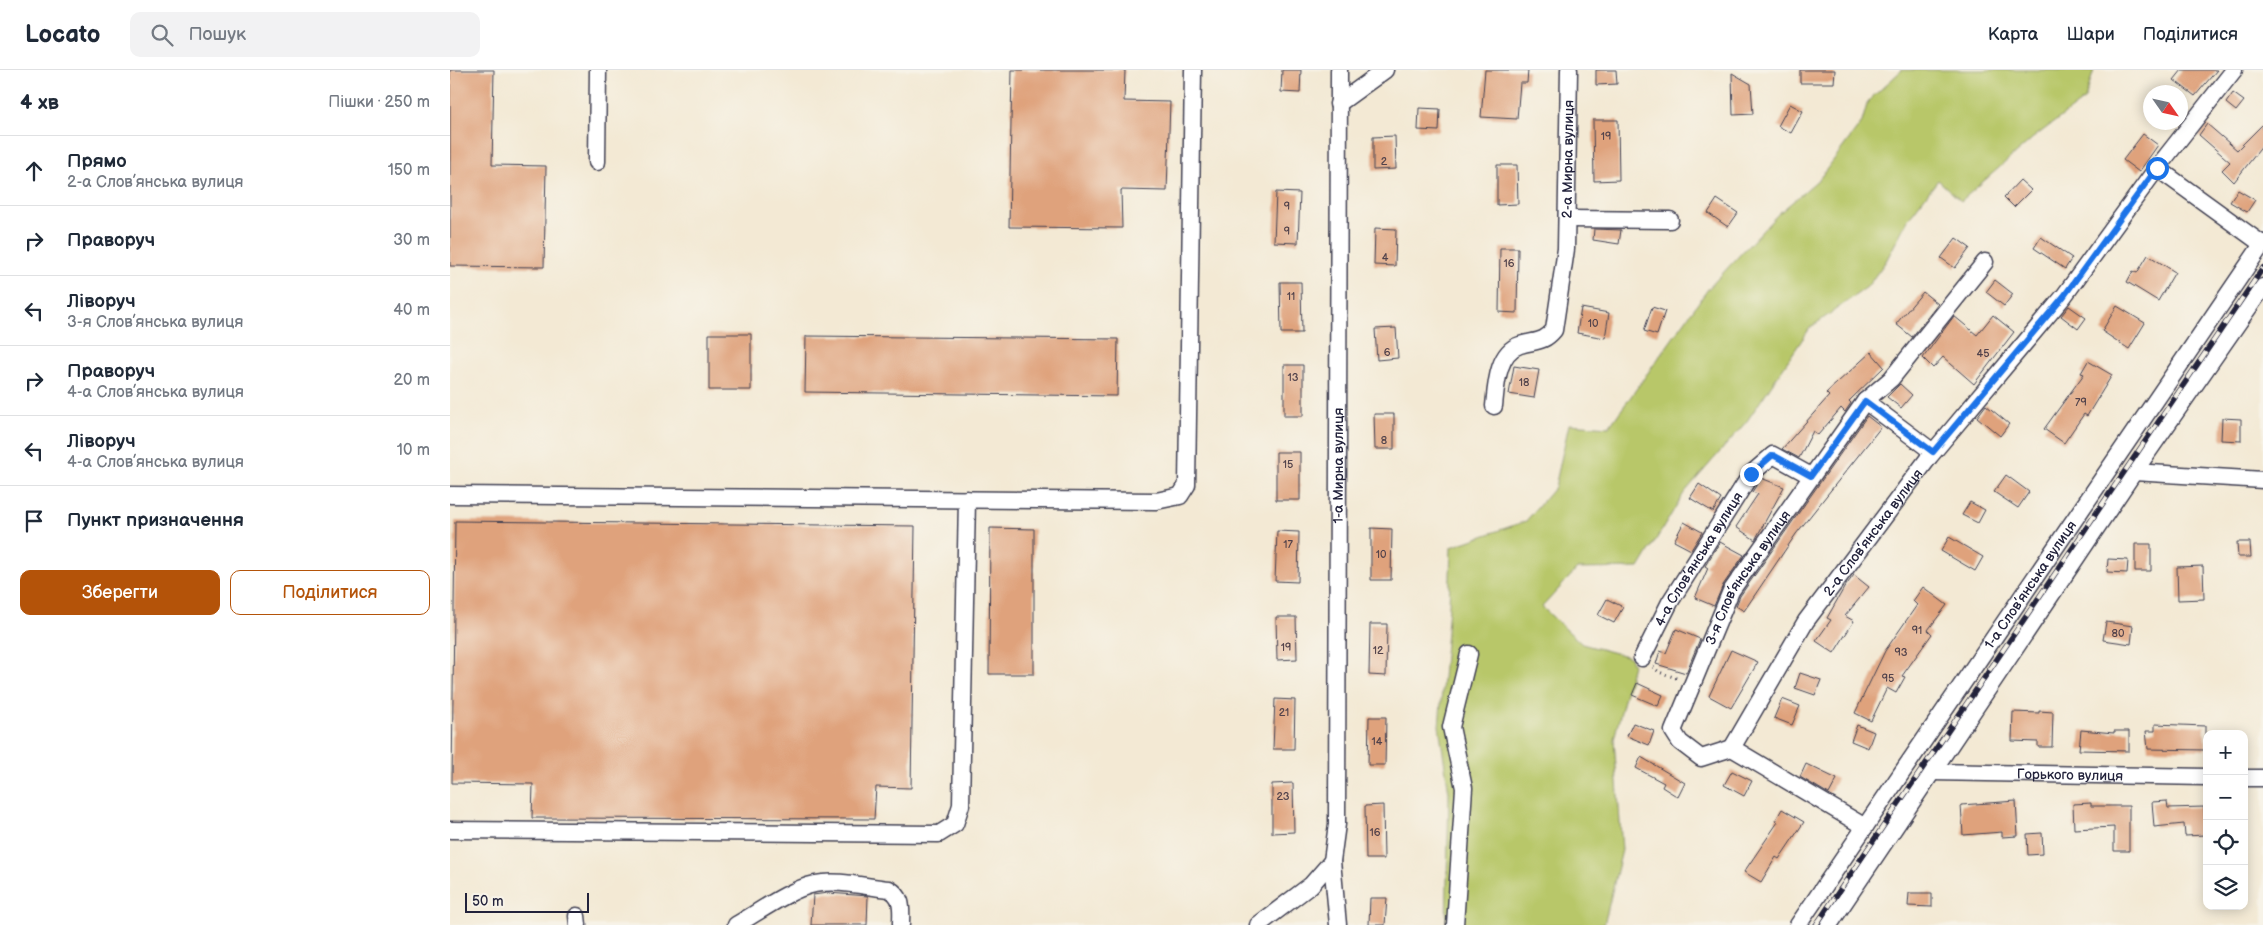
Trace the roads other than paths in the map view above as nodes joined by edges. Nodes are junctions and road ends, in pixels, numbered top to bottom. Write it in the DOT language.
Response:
graph roads {
  1 [pos="598,70"];
  2 [pos="1193,70"];
  3 [pos="1339,70"];
  4 [pos="1385,70"];
  5 [pos="1569,70"];
  6 [pos="2234,70"];
  7 [pos="1338,104"];
  8 [pos="597,162"];
  9 [pos="2157,168"];
  10 [pos="1568,219"];
  11 [pos="1670,220"];
  12 [pos="2262,243"];
  13 [pos="1985,262"];
  14 [pos="2263,287"];
  15 [pos="1865,401"];
  16 [pos="1494,406"];
  17 [pos="1933,452"];
  18 [pos="2134,472"];
  19 [pos="1811,476"];
  20 [pos="2263,480"];
  21 [pos="450,495"];
  22 [pos="967,499"];
  23 [pos="1470,654"];
  24 [pos="1642,658"];
  25 [pos="1732,748"];
  26 [pos="1932,772"];
  27 [pos="2203,777"];
  28 [pos="2248,778"];
  29 [pos="2263,778"];
  30 [pos="1865,827"];
  31 [pos="450,830"];
  32 [pos="1332,861"];
  33 [pos="736,925"];
  34 [pos="901,925"];
  35 [pos="1258,925"];
  36 [pos="1338,925"];
  37 [pos="1455,925"];
  38 [pos="1798,925"];
  39 [pos="1829,925"];
  1 -- 8 [label="street"];
  2 -- 22 [label="street"];
  3 -- 7 [label="street, 1-а Мирна вулиця"];
  4 -- 7 [label="street"];
  5 -- 10 [label="street, 2-а Мирна вулиця"];
  6 -- 9 [label="street, 2-а Слов’янська вулиця"];
  7 -- 32 [label="street, 1-а Мирна вулиця"];
  9 -- 12 [label="street"];
  9 -- 17 [label="street, 2-а Слов’янська вулиця"];
  10 -- 11 [label="street"];
  10 -- 16 [label="street, 2-а Мирна вулиця"];
  12 -- 30 [label="street, 1-а Слов’янська вулиця"];
  13 -- 15 [label="street, 3-я Слов’янська вулиця"];
  14 -- 18 [label="street"];
  15 -- 17 [label="street"];
  15 -- 19 [label="street, 3-я Слов’янська вулиця"];
  17 -- 25 [label="street, 2-а Слов’янська вулиця"];
  18 -- 20 [label="street"];
  18 -- 26 [label="street"];
  19 -- 24 [label="street, 4-а Слов’янська вулиця"];
  19 -- 25 [label="street, 3-я Слов’янська вулиця"];
  21 -- 22 [label="street"];
  22 -- 31 [label="street"];
  23 -- 37 [label="street"];
  25 -- 30 [label="street"];
  26 -- 27 [label="street, Горького вулиця"];
  26 -- 39 [label="street"];
  28 -- 29 [label="street"];
  30 -- 38 [label="street, 1-а Слов’янська вулиця"];
  32 -- 35 [label="street"];
  32 -- 36 [label="street, 1-а Мирна вулиця"];
  33 -- 34 [label="street"];
}
